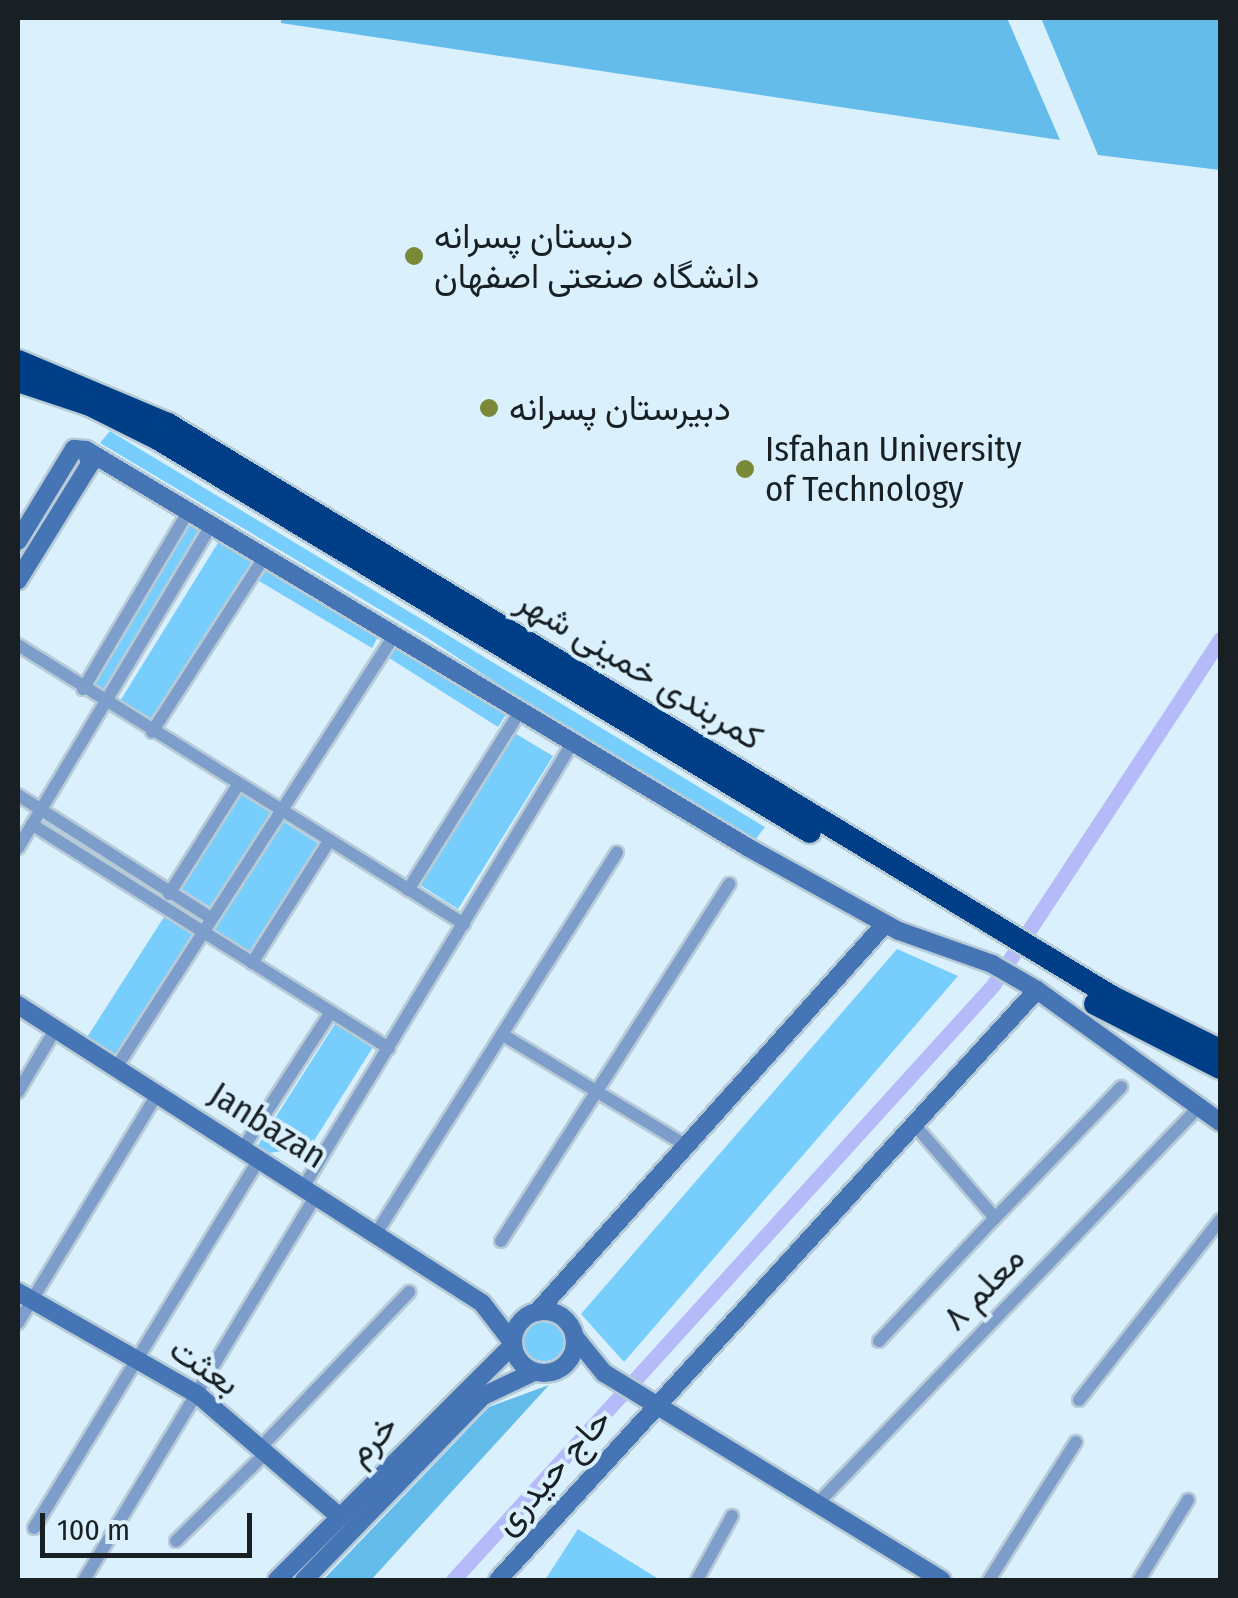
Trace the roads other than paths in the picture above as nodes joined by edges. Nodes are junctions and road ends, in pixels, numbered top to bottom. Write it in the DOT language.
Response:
graph roads {
  1 [pos="18,361"];
  2 [pos="18,381"];
  3 [pos="86,450"];
  4 [pos="188,512"];
  5 [pos="210,525"];
  6 [pos="18,541"];
  7 [pos="265,556"];
  8 [pos="18,580"];
  9 [pos="395,634"];
  10 [pos="18,646"];
  11 [pos="83,689"];
  12 [pos="106,706"];
  13 [pos="521,710"];
  14 [pos="152,732"];
  15 [pos="573,742"];
  16 [pos="238,785"];
  17 [pos="18,794"];
  18 [pos="43,810"];
  19 [pos="279,810"];
  20 [pos="32,826"];
  21 [pos="330,842"];
  22 [pos="18,848"];
  23 [pos="616,852"];
  24 [pos="729,884"];
  25 [pos="408,890"];
  26 [pos="170,894"];
  27 [pos="937,900"];
  28 [pos="211,918"];
  29 [pos="464,924"];
  30 [pos="886,924"];
  31 [pos="202,932"];
  32 [pos="252,963"];
  33 [pos="1033,973"];
  34 [pos="18,1005"];
  35 [pos="331,1012"];
  36 [pos="56,1030"];
  37 [pos="503,1035"];
  38 [pos="389,1048"];
  39 [pos="1220,1050"];
  40 [pos="116,1068"];
  41 [pos="1220,1068"];
  42 [pos="1122,1088"];
  43 [pos="18,1092"];
  44 [pos="598,1092"];
  45 [pos="157,1094"];
  46 [pos="1192,1114"];
  47 [pos="1220,1122"];
  48 [pos="914,1123"];
  49 [pos="684,1146"];
  50 [pos="243,1148"];
  51 [pos="260,1158"];
  52 [pos="311,1190"];
  53 [pos="995,1218"];
  54 [pos="1220,1220"];
  55 [pos="376,1232"];
  56 [pos="502,1241"];
  57 [pos="578,1272"];
  58 [pos="409,1292"];
  59 [pos="24,1296"];
  60 [pos="482,1303"];
  61 [pos="534,1313"];
  62 [pos="18,1324"];
  63 [pos="570,1328"];
  64 [pos="878,1341"];
  65 [pos="512,1343"];
  66 [pos="139,1361"];
  67 [pos="534,1372"];
  68 [pos="554,1372"];
  69 [pos="604,1373"];
  70 [pos="477,1391"];
  71 [pos="198,1394"];
  72 [pos="1080,1400"];
  73 [pos="655,1404"];
  74 [pos="1076,1442"];
  75 [pos="263,1450"];
  76 [pos="1188,1500"];
  77 [pos="817,1504"];
  78 [pos="732,1516"];
  79 [pos="340,1517"];
  80 [pos="34,1528"];
  81 [pos="176,1541"];
  82 [pos="932,1578"];
  83 [pos="84,1580"];
  84 [pos="278,1580"];
  85 [pos="304,1580"];
  86 [pos="498,1580"];
  87 [pos="697,1580"];
  88 [pos="988,1580"];
  89 [pos="1139,1580"];
  1 -- 27 [label="highway, کمربندی خمینی شهر"];
  2 -- 27 [label="highway, کمربندی خمینی شهر"];
  3 -- 4 [label="street"];
  3 -- 6 [label="street"];
  3 -- 8 [label="street"];
  4 -- 5 [label="street"];
  4 -- 11 [label="street"];
  5 -- 7 [label="street"];
  5 -- 12 [label="street"];
  7 -- 9 [label="street"];
  7 -- 14 [label="street"];
  9 -- 13 [label="street"];
  9 -- 19 [label="street"];
  10 -- 11 [label="street"];
  11 -- 12 [label="street"];
  12 -- 14 [label="street"];
  12 -- 18 [label="street"];
  13 -- 15 [label="street"];
  13 -- 25 [label="street"];
  14 -- 16 [label="street"];
  15 -- 29 [label="street"];
  15 -- 30 [label="street"];
  16 -- 19 [label="street"];
  16 -- 26 [label="street"];
  17 -- 18 [label="street"];
  18 -- 20 [label="street"];
  18 -- 26 [label="street"];
  19 -- 21 [label="street"];
  19 -- 28 [label="street"];
  20 -- 22 [label="street"];
  20 -- 31 [label="street"];
  21 -- 25 [label="street"];
  21 -- 32 [label="street"];
  23 -- 37 [label="street"];
  24 -- 44 [label="street"];
  25 -- 29 [label="street"];
  26 -- 28 [label="street"];
  27 -- 33 [label="highway, کمربندی خمینی شهر"];
  28 -- 31 [label="street"];
  29 -- 38 [label="street"];
  30 -- 33 [label="street"];
  30 -- 49 [label="street"];
  31 -- 32 [label="street"];
  31 -- 40 [label="street"];
  32 -- 35 [label="street"];
  33 -- 39 [label="highway, کمربندی خمینی شهر"];
  33 -- 41 [label="highway, کمربندی خمینی شهر"];
  33 -- 47 [label="street"];
  33 -- 48 [label="street, حاج حیدری"];
  34 -- 36 [label="street, Janbazan"];
  35 -- 38 [label="street"];
  35 -- 50 [label="street"];
  36 -- 40 [label="street, Janbazan"];
  36 -- 43 [label="street"];
  37 -- 44 [label="street"];
  37 -- 55 [label="street"];
  38 -- 52 [label="street"];
  40 -- 45 [label="street, Janbazan"];
  42 -- 53 [label="street"];
  44 -- 49 [label="street"];
  44 -- 56 [label="street"];
  45 -- 50 [label="street, Janbazan"];
  45 -- 59 [label="street"];
  46 -- 77 [label="street, معلم ۸"];
  48 -- 53 [label="street"];
  48 -- 73 [label="street, حاج حیدری"];
  49 -- 57 [label="street"];
  50 -- 51 [label="street, Janbazan"];
  51 -- 52 [label="street, Janbazan"];
  51 -- 66 [label="street"];
  52 -- 55 [label="street, Janbazan"];
  52 -- 71 [label="street"];
  53 -- 64 [label="street"];
  54 -- 72 [label="street"];
  55 -- 60 [label="street, Janbazan"];
  57 -- 61 [label="street"];
  57 -- 63 [label="street"];
  58 -- 75 [label="street"];
  59 -- 62 [label="street"];
  59 -- 66 [label="street, بعثت"];
  60 -- 61 [label="street"];
  60 -- 65 [label="street"];
  61 -- 63 [label="street"];
  61 -- 65 [label="street"];
  63 -- 68 [label="street"];
  63 -- 69 [label="street"];
  65 -- 67 [label="street"];
  65 -- 70 [label="street, خرم"];
  66 -- 71 [label="street, بعثت"];
  66 -- 80 [label="street"];
  67 -- 68 [label="street"];
  67 -- 70 [label="street, خرم"];
  68 -- 69 [label="street"];
  69 -- 73 [label="street"];
  70 -- 79 [label="street, خرم"];
  70 -- 85 [label="street, خرم"];
  71 -- 75 [label="street, بعثت"];
  71 -- 83 [label="street"];
  73 -- 77 [label="street"];
  73 -- 86 [label="street, حاج حیدری"];
  74 -- 88 [label="street"];
  75 -- 79 [label="street, بعثت"];
  75 -- 81 [label="street"];
  76 -- 89 [label="street"];
  77 -- 82 [label="street"];
  78 -- 87 [label="street"];
  79 -- 84 [label="street, خرم"];
}
